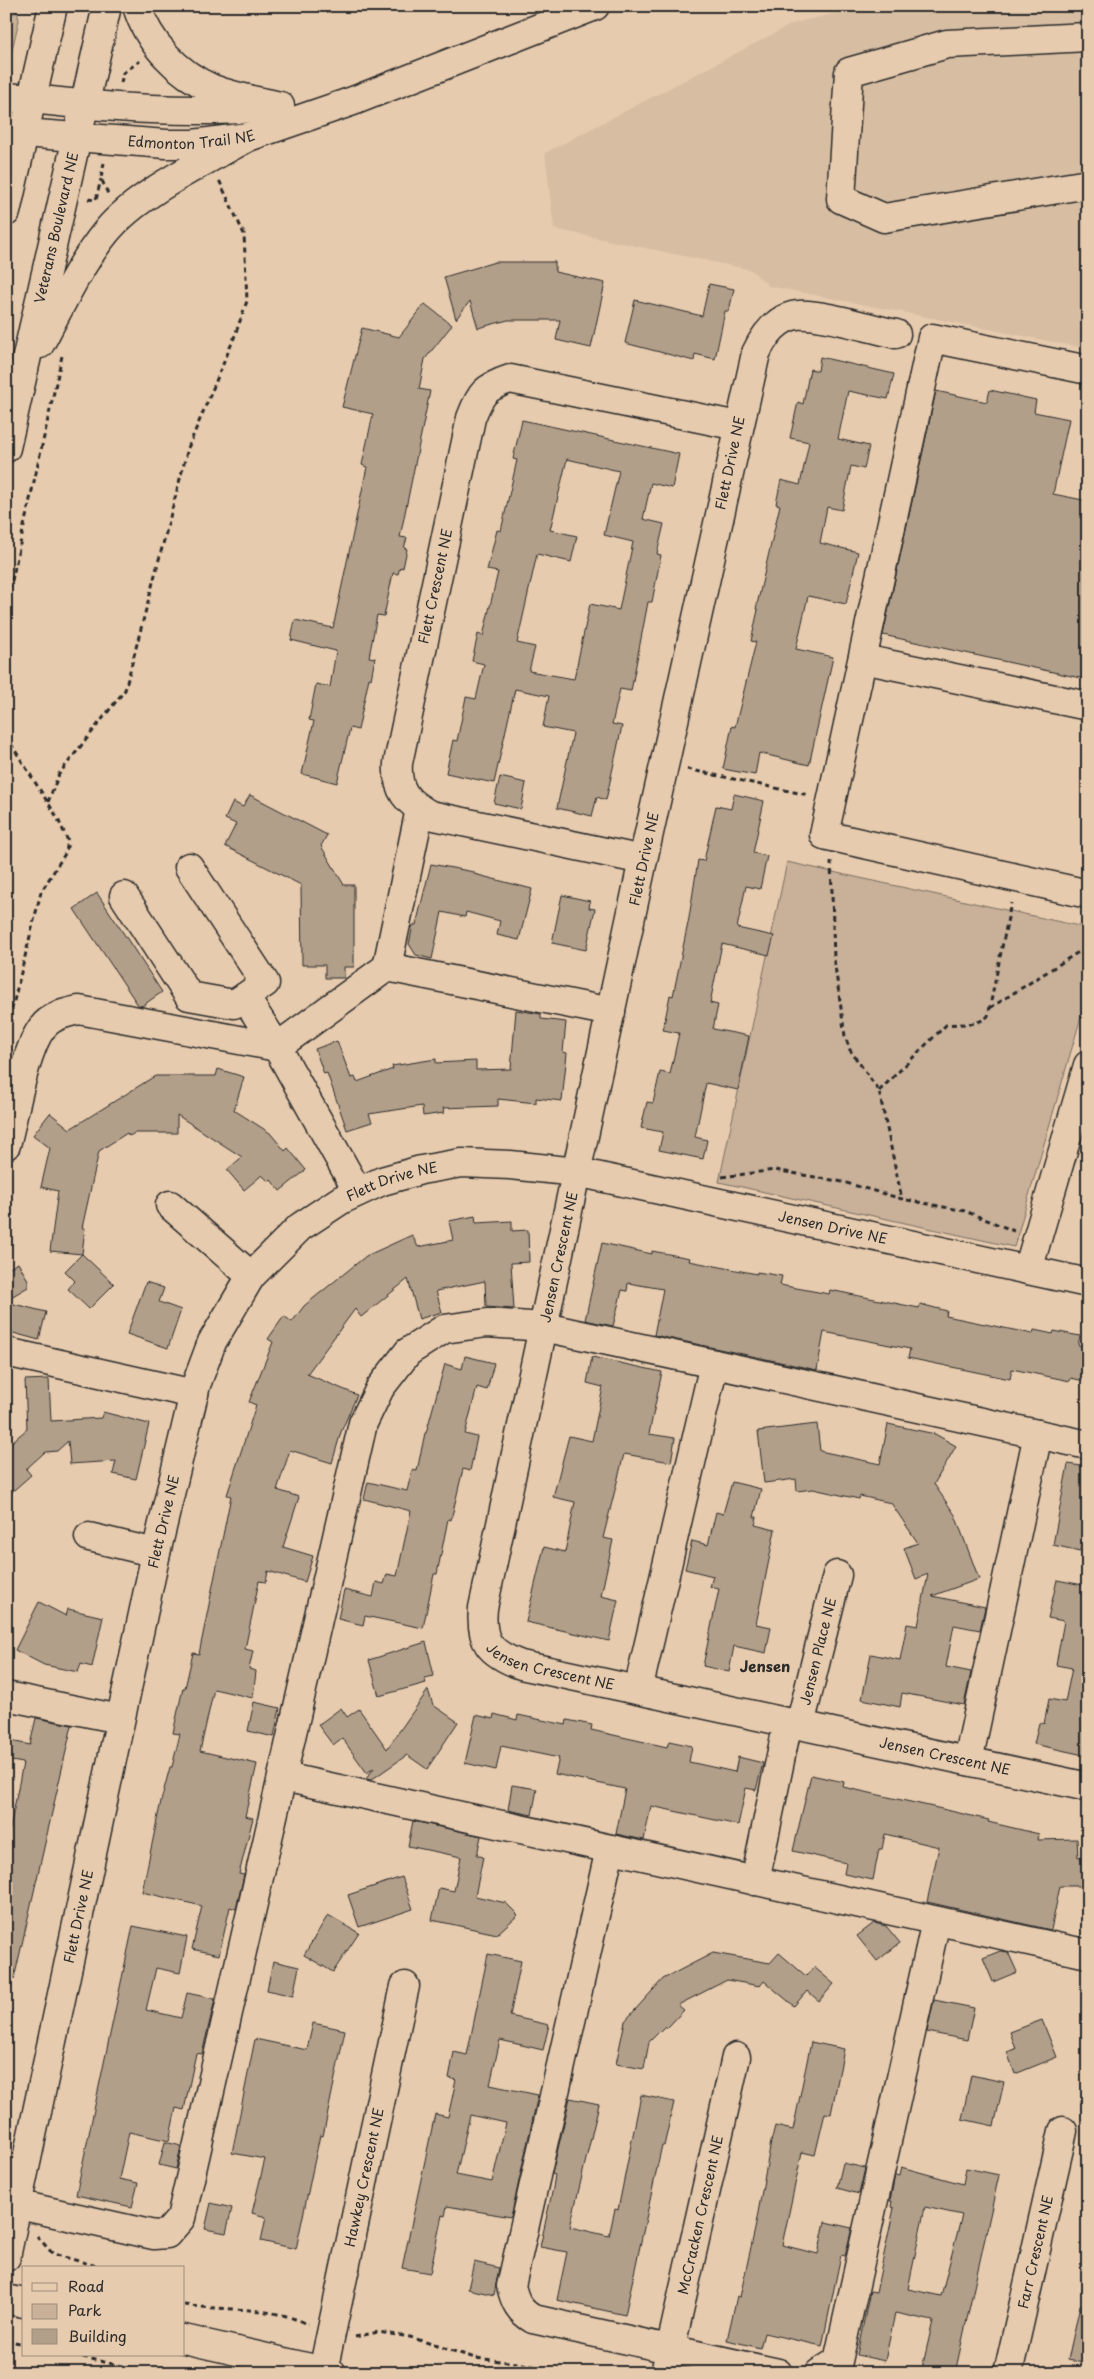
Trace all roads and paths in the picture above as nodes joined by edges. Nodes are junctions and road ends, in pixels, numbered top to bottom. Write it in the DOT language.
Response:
graph roads {
  1 [pos="52,6"];
  2 [pos="107,6"];
  3 [pos="137,6"];
  4 [pos="595,6"];
  5 [pos="1088,37"];
  6 [pos="19,98"];
  7 [pos="352,101"];
  8 [pos="84,105"];
  9 [pos="280,106"];
  10 [pos="15,132"];
  11 [pos="248,137"];
  12 [pos="77,138"];
  13 [pos="219,180"];
  14 [pos="1088,184"];
  15 [pos="6,212"];
  16 [pos="896,334"];
  17 [pos="63,353"];
  18 [pos="1088,370"];
  19 [pos="23,374"];
  20 [pos="738,426"];
  21 [pos="6,448"];
  22 [pos="6,607"];
  23 [pos="863,658"];
  24 [pos="1088,706"];
  25 [pos="6,736"];
  26 [pos="664,765"];
  27 [pos="832,800"];
  28 [pos="48,802"];
  29 [pos="420,809"];
  30 [pos="830,836"];
  31 [pos="643,860"];
  32 [pos="189,867"];
  33 [pos="1016,878"];
  34 [pos="1088,894"];
  35 [pos="124,896"];
  36 [pos="1088,946"];
  37 [pos="388,967"];
  38 [pos="245,997"];
  39 [pos="990,1009"];
  40 [pos="611,1012"];
  41 [pos="6,1033"];
  42 [pos="277,1047"];
  43 [pos="1088,1065"];
  44 [pos="879,1091"];
  45 [pos="6,1145"];
  46 [pos="577,1172"];
  47 [pos="715,1178"];
  48 [pos="358,1192"];
  49 [pos="902,1199"];
  50 [pos="170,1205"];
  51 [pos="1037,1237"];
  52 [pos="1028,1270"];
  53 [pos="250,1276"];
  54 [pos="1088,1283"];
  55 [pos="544,1327"];
  56 [pos="6,1352"];
  57 [pos="714,1364"];
  58 [pos="194,1394"];
  59 [pos="1038,1434"];
  60 [pos="1088,1445"];
  61 [pos="89,1537"];
  62 [pos="156,1553"];
  63 [pos="836,1576"];
  64 [pos="638,1690"];
  65 [pos="6,1696"];
  66 [pos="120,1718"];
  67 [pos="794,1724"];
  68 [pos="968,1761"];
  69 [pos="284,1777"];
  70 [pos="1088,1788"];
  71 [pos="610,1849"];
  72 [pos="755,1880"];
  73 [pos="936,1920"];
  74 [pos="1088,1954"];
  75 [pos="405,1986"];
  76 [pos="736,2057"];
  77 [pos="1063,2131"];
  78 [pos="12,2212"];
  79 [pos="6,2257"];
  80 [pos="92,2266"];
  81 [pos="6,2299"];
  82 [pos="22,2303"];
  83 [pos="185,2305"];
  84 [pos="331,2332"];
  85 [pos="185,2339"];
  86 [pos="6,2340"];
  87 [pos="22,2344"];
  88 [pos="78,2356"];
  89 [pos="668,2361"];
  90 [pos="282,2367"];
  91 [pos="328,2372"];
  92 [pos="152,2373"];
  93 [pos="569,2373"];
  94 [pos="778,2373"];
  95 [pos="819,2373"];
  96 [pos="1008,2373"];
  1 -- 6 [label="street"];
  2 -- 8 [label="street, Veterans Boulevard NE"];
  3 -- 9 [label="street"];
  4 -- 7 [label="street, Edmonton Trail NE"];
  5 -- 14 [label="street"];
  6 -- 8 [label="street, Edmonton Trail NE"];
  6 -- 10 [label="street"];
  7 -- 9 [label="street, Edmonton Trail NE"];
  7 -- 11 [label="street, Edmonton Trail NE"];
  8 -- 9 [label="street, Edmonton Trail NE"];
  8 -- 12 [label="street, Veterans Boulevard NE"];
  10 -- 12 [label="street, Edmonton Trail NE"];
  10 -- 15 [label="street"];
  11 -- 12 [label="street, Edmonton Trail NE"];
  11 -- 19 [label="street"];
  12 -- 19 [label="street, Veterans Boulevard NE"];
  13 -- 28 [label="path"];
  16 -- 20 [label="street, Flett Drive NE"];
  17 -- 22 [label="path"];
  18 -- 23 [label="street"];
  19 -- 21 [label="street, Veterans Boulevard NE"];
  20 -- 26 [label="street, Flett Drive NE"];
  20 -- 29 [label="street, Flett Crescent NE"];
  23 -- 24 [label="street"];
  23 -- 27 [label="street"];
  25 -- 28 [label="path"];
  26 -- 27 [label="path"];
  26 -- 31 [label="street, Flett Drive NE"];
  27 -- 30 [label="street"];
  28 -- 41 [label="path"];
  29 -- 31 [label="street, Flett Crescent NE"];
  29 -- 37 [label="street"];
  30 -- 33 [label="street"];
  30 -- 44 [label="path"];
  31 -- 40 [label="street, Flett Drive NE"];
  32 -- 38 [label="street"];
  33 -- 34 [label="street"];
  33 -- 39 [label="path"];
  35 -- 38 [label="street"];
  36 -- 39 [label="path"];
  37 -- 40 [label="street"];
  37 -- 42 [label="street"];
  38 -- 42 [label="street"];
  39 -- 44 [label="path"];
  40 -- 46 [label="street, Flett Drive NE"];
  42 -- 45 [label="street"];
  42 -- 48 [label="street"];
  43 -- 51 [label="street"];
  44 -- 49 [label="path"];
  46 -- 48 [label="street, Flett Drive NE"];
  46 -- 52 [label="street, Jensen Drive NE"];
  46 -- 55 [label="street, Jensen Crescent NE"];
  47 -- 49 [label="path"];
  48 -- 53 [label="street, Flett Drive NE"];
  49 -- 51 [label="path"];
  50 -- 53 [label="street"];
  51 -- 52 [label="street"];
  52 -- 54 [label="street, Jensen Drive NE"];
  53 -- 58 [label="street, Flett Drive NE"];
  55 -- 57 [label="street"];
  55 -- 64 [label="street, Jensen Crescent NE"];
  55 -- 69 [label="street"];
  56 -- 58 [label="street"];
  57 -- 59 [label="street"];
  57 -- 64 [label="street"];
  58 -- 62 [label="street, Flett Drive NE"];
  59 -- 60 [label="street"];
  59 -- 68 [label="street"];
  61 -- 62 [label="street"];
  62 -- 66 [label="street, Flett Drive NE"];
  63 -- 67 [label="street, Jensen Place NE"];
  64 -- 67 [label="street, Jensen Crescent NE"];
  65 -- 66 [label="street"];
  66 -- 78 [label="street, Flett Drive NE"];
  67 -- 68 [label="street, Jensen Crescent NE"];
  67 -- 72 [label="street, Jensen Place NE"];
  68 -- 70 [label="street, Jensen Crescent NE"];
  69 -- 71 [label="street"];
  69 -- 78 [label="street"];
  71 -- 72 [label="street"];
  71 -- 89 [label="street"];
  72 -- 73 [label="street"];
  73 -- 74 [label="street"];
  73 -- 95 [label="street"];
  75 -- 84 [label="street, Hawkey Crescent NE"];
  76 -- 89 [label="street, McCracken Crescent NE"];
  77 -- 96 [label="street, Farr Crescent NE"];
  78 -- 79 [label="street, Flett Drive NE"];
  78 -- 80 [label="path"];
  81 -- 82 [label="street"];
  83 -- 84 [label="path"];
  84 -- 91 [label="street, Hawkey Crescent NE"];
  84 -- 93 [label="path"];
  85 -- 90 [label="street"];
  86 -- 87 [label="path"];
  88 -- 92 [label="path"];
  89 -- 94 [label="street"];
  90 -- 91 [label="street"];
}
